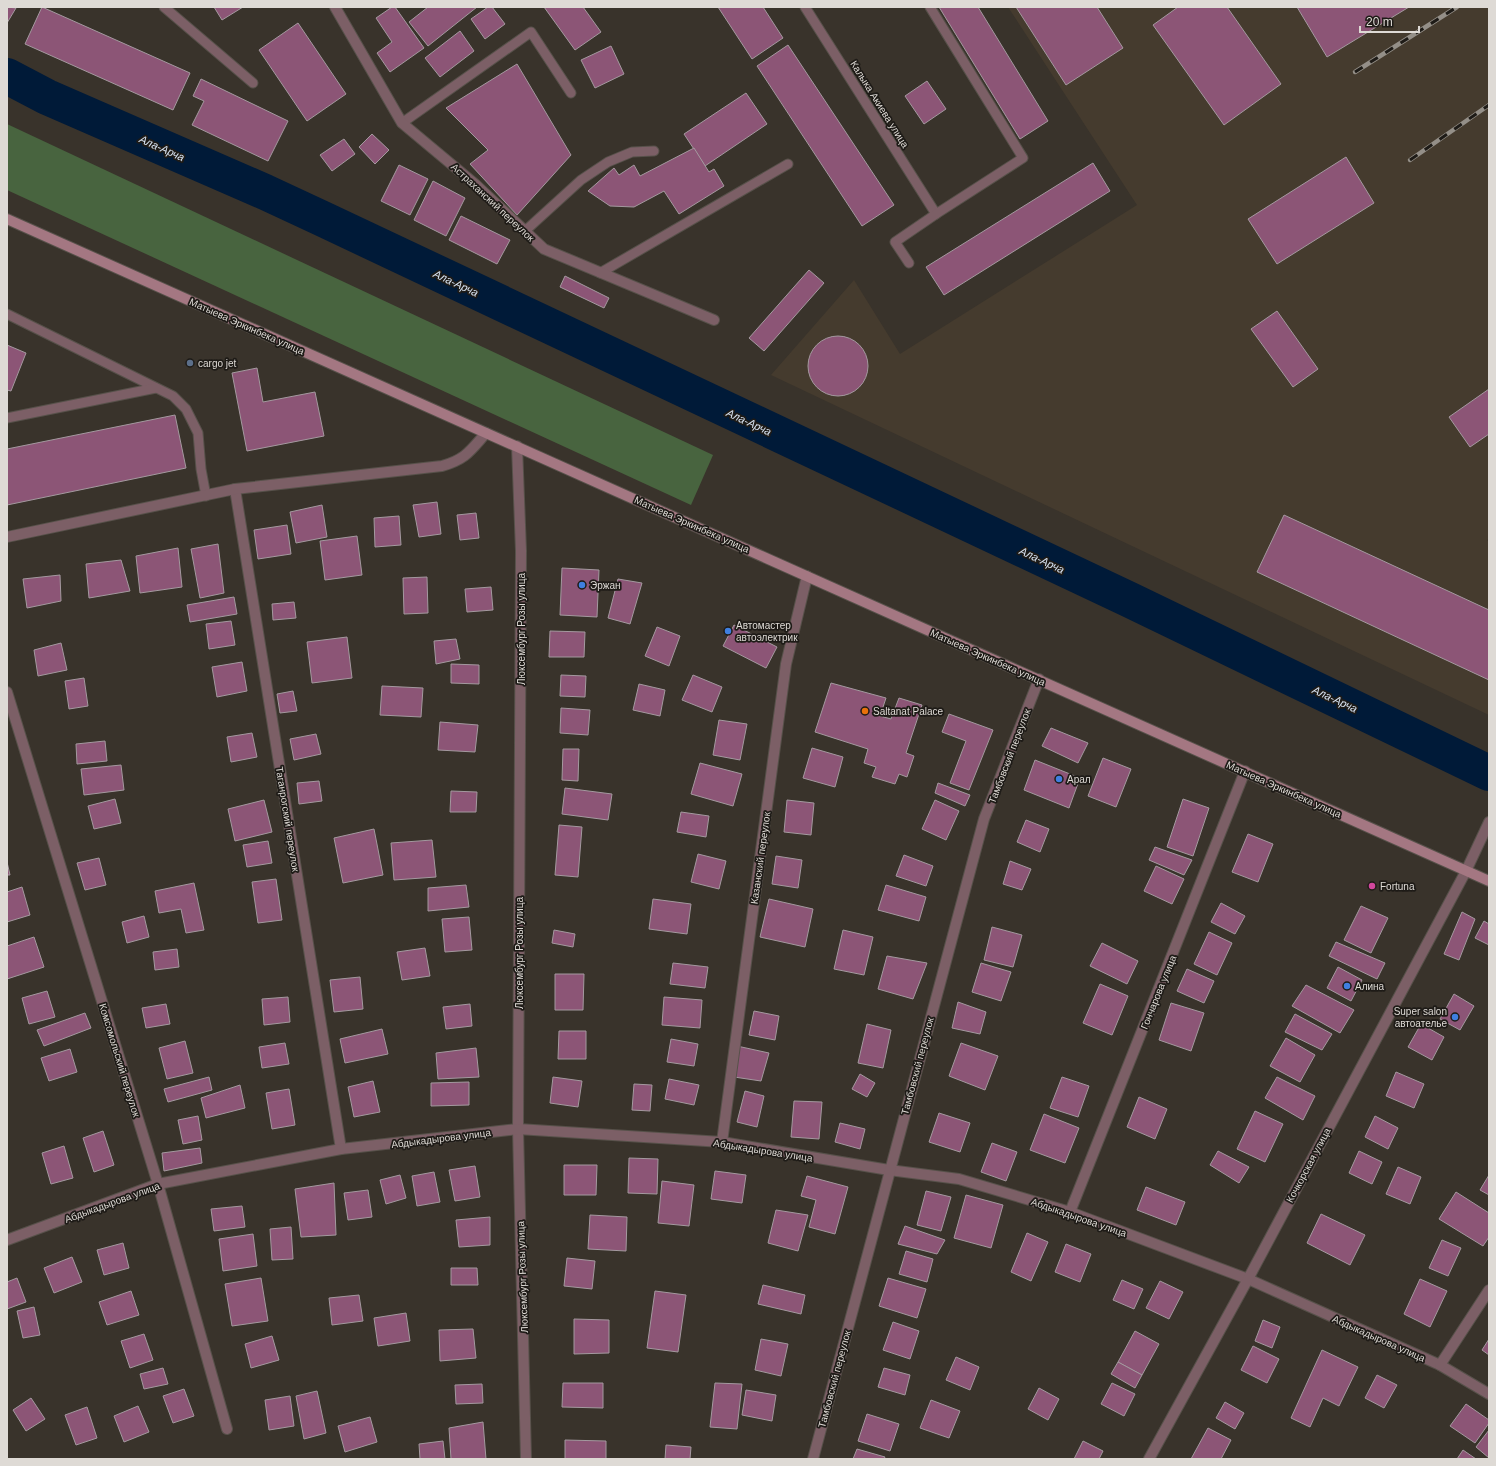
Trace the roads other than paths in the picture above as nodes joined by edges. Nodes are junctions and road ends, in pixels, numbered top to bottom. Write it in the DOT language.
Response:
graph roads {
  1 [pos="164,7"];
  2 [pos="335,7"];
  3 [pos="805,7"];
  4 [pos="930,7"];
  5 [pos="254,83"];
  6 [pos="572,93"];
  7 [pos="402,122"];
  8 [pos="654,151"];
  9 [pos="788,164"];
  10 [pos="936,214"];
  11 [pos="7,219"];
  12 [pos="525,231"];
  13 [pos="909,263"];
  14 [pos="600,273"];
  15 [pos="7,314"];
  16 [pos="714,320"];
  17 [pos="156,388"];
  18 [pos="7,418"];
  19 [pos="486,433"];
  20 [pos="517,446"];
  21 [pos="235,489"];
  22 [pos="206,496"];
  23 [pos="7,537"];
  24 [pos="807,576"];
  25 [pos="1039,679"];
  26 [pos="7,692"];
  27 [pos="1245,771"];
  28 [pos="1489,822"];
  29 [pos="1466,871"];
  30 [pos="1489,881"];
  31 [pos="518,1129"];
  32 [pos="722,1142"];
  33 [pos="341,1149"];
  34 [pos="889,1170"];
  35 [pos="158,1184"];
  36 [pos="1070,1212"];
  37 [pos="7,1240"];
  38 [pos="1248,1279"];
  39 [pos="1489,1290"];
  40 [pos="1440,1365"];
  41 [pos="1489,1394"];
  42 [pos="228,1429"];
  43 [pos="526,1459"];
  44 [pos="813,1459"];
  45 [pos="1149,1459"];
  1 -- 5 [label="lane"];
  2 -- 7 [label="street, Астраханский переулок"];
  3 -- 10 [label="lane, Калыка Акиева улица"];
  4 -- 10 [label="lane"];
  6 -- 7 [label="lane"];
  7 -- 12 [label="street, Астраханский переулок"];
  8 -- 12 [label="lane"];
  9 -- 14 [label="lane"];
  10 -- 13 [label="lane"];
  11 -- 19 [label="main road, Матыева Эркинбека улица"];
  12 -- 14 [label="street, Астраханский переулок"];
  14 -- 16 [label="street, Астраханский переулок"];
  15 -- 17 [label="lane"];
  17 -- 18 [label="lane"];
  17 -- 22 [label="lane"];
  19 -- 20 [label="main road, Матыева Эркинбека улица"];
  19 -- 21 [label="street"];
  20 -- 24 [label="main road, Матыева Эркинбека улица"];
  20 -- 31 [label="street, Люксембург Розы улица"];
  21 -- 22 [label="street"];
  21 -- 33 [label="street, Таганрогский переулок"];
  22 -- 23 [label="street"];
  24 -- 25 [label="main road, Матыева Эркинбека улица"];
  24 -- 32 [label="street, Казанский переулок"];
  25 -- 27 [label="main road, Матыева Эркинбека улица"];
  25 -- 34 [label="street, Тамбовский переулок"];
  26 -- 35 [label="street, Комсомольский переулок"];
  27 -- 29 [label="main road, Матыева Эркинбека улица"];
  27 -- 36 [label="street, Гончарова улица"];
  28 -- 29 [label="street, Кочкорская улица"];
  29 -- 30 [label="main road, Матыева Эркинбека улица"];
  29 -- 38 [label="street, Кочкорская улица"];
  31 -- 32 [label="street, Абдыкадырова улица"];
  31 -- 33 [label="street, Абдыкадырова улица"];
  31 -- 43 [label="street, Люксембург Розы улица"];
  32 -- 34 [label="street, Абдыкадырова улица"];
  33 -- 35 [label="street, Абдыкадырова улица"];
  34 -- 36 [label="street, Абдыкадырова улица"];
  34 -- 44 [label="street, Тамбовский переулок"];
  35 -- 37 [label="street, Абдыкадырова улица"];
  35 -- 42 [label="street, Комсомольский переулок"];
  36 -- 38 [label="street, Абдыкадырова улица"];
  38 -- 40 [label="street, Абдыкадырова улица"];
  38 -- 45 [label="street, Кочкорская улица"];
  39 -- 40 [label="street"];
  40 -- 41 [label="street, Абдыкадырова улица"];
}
